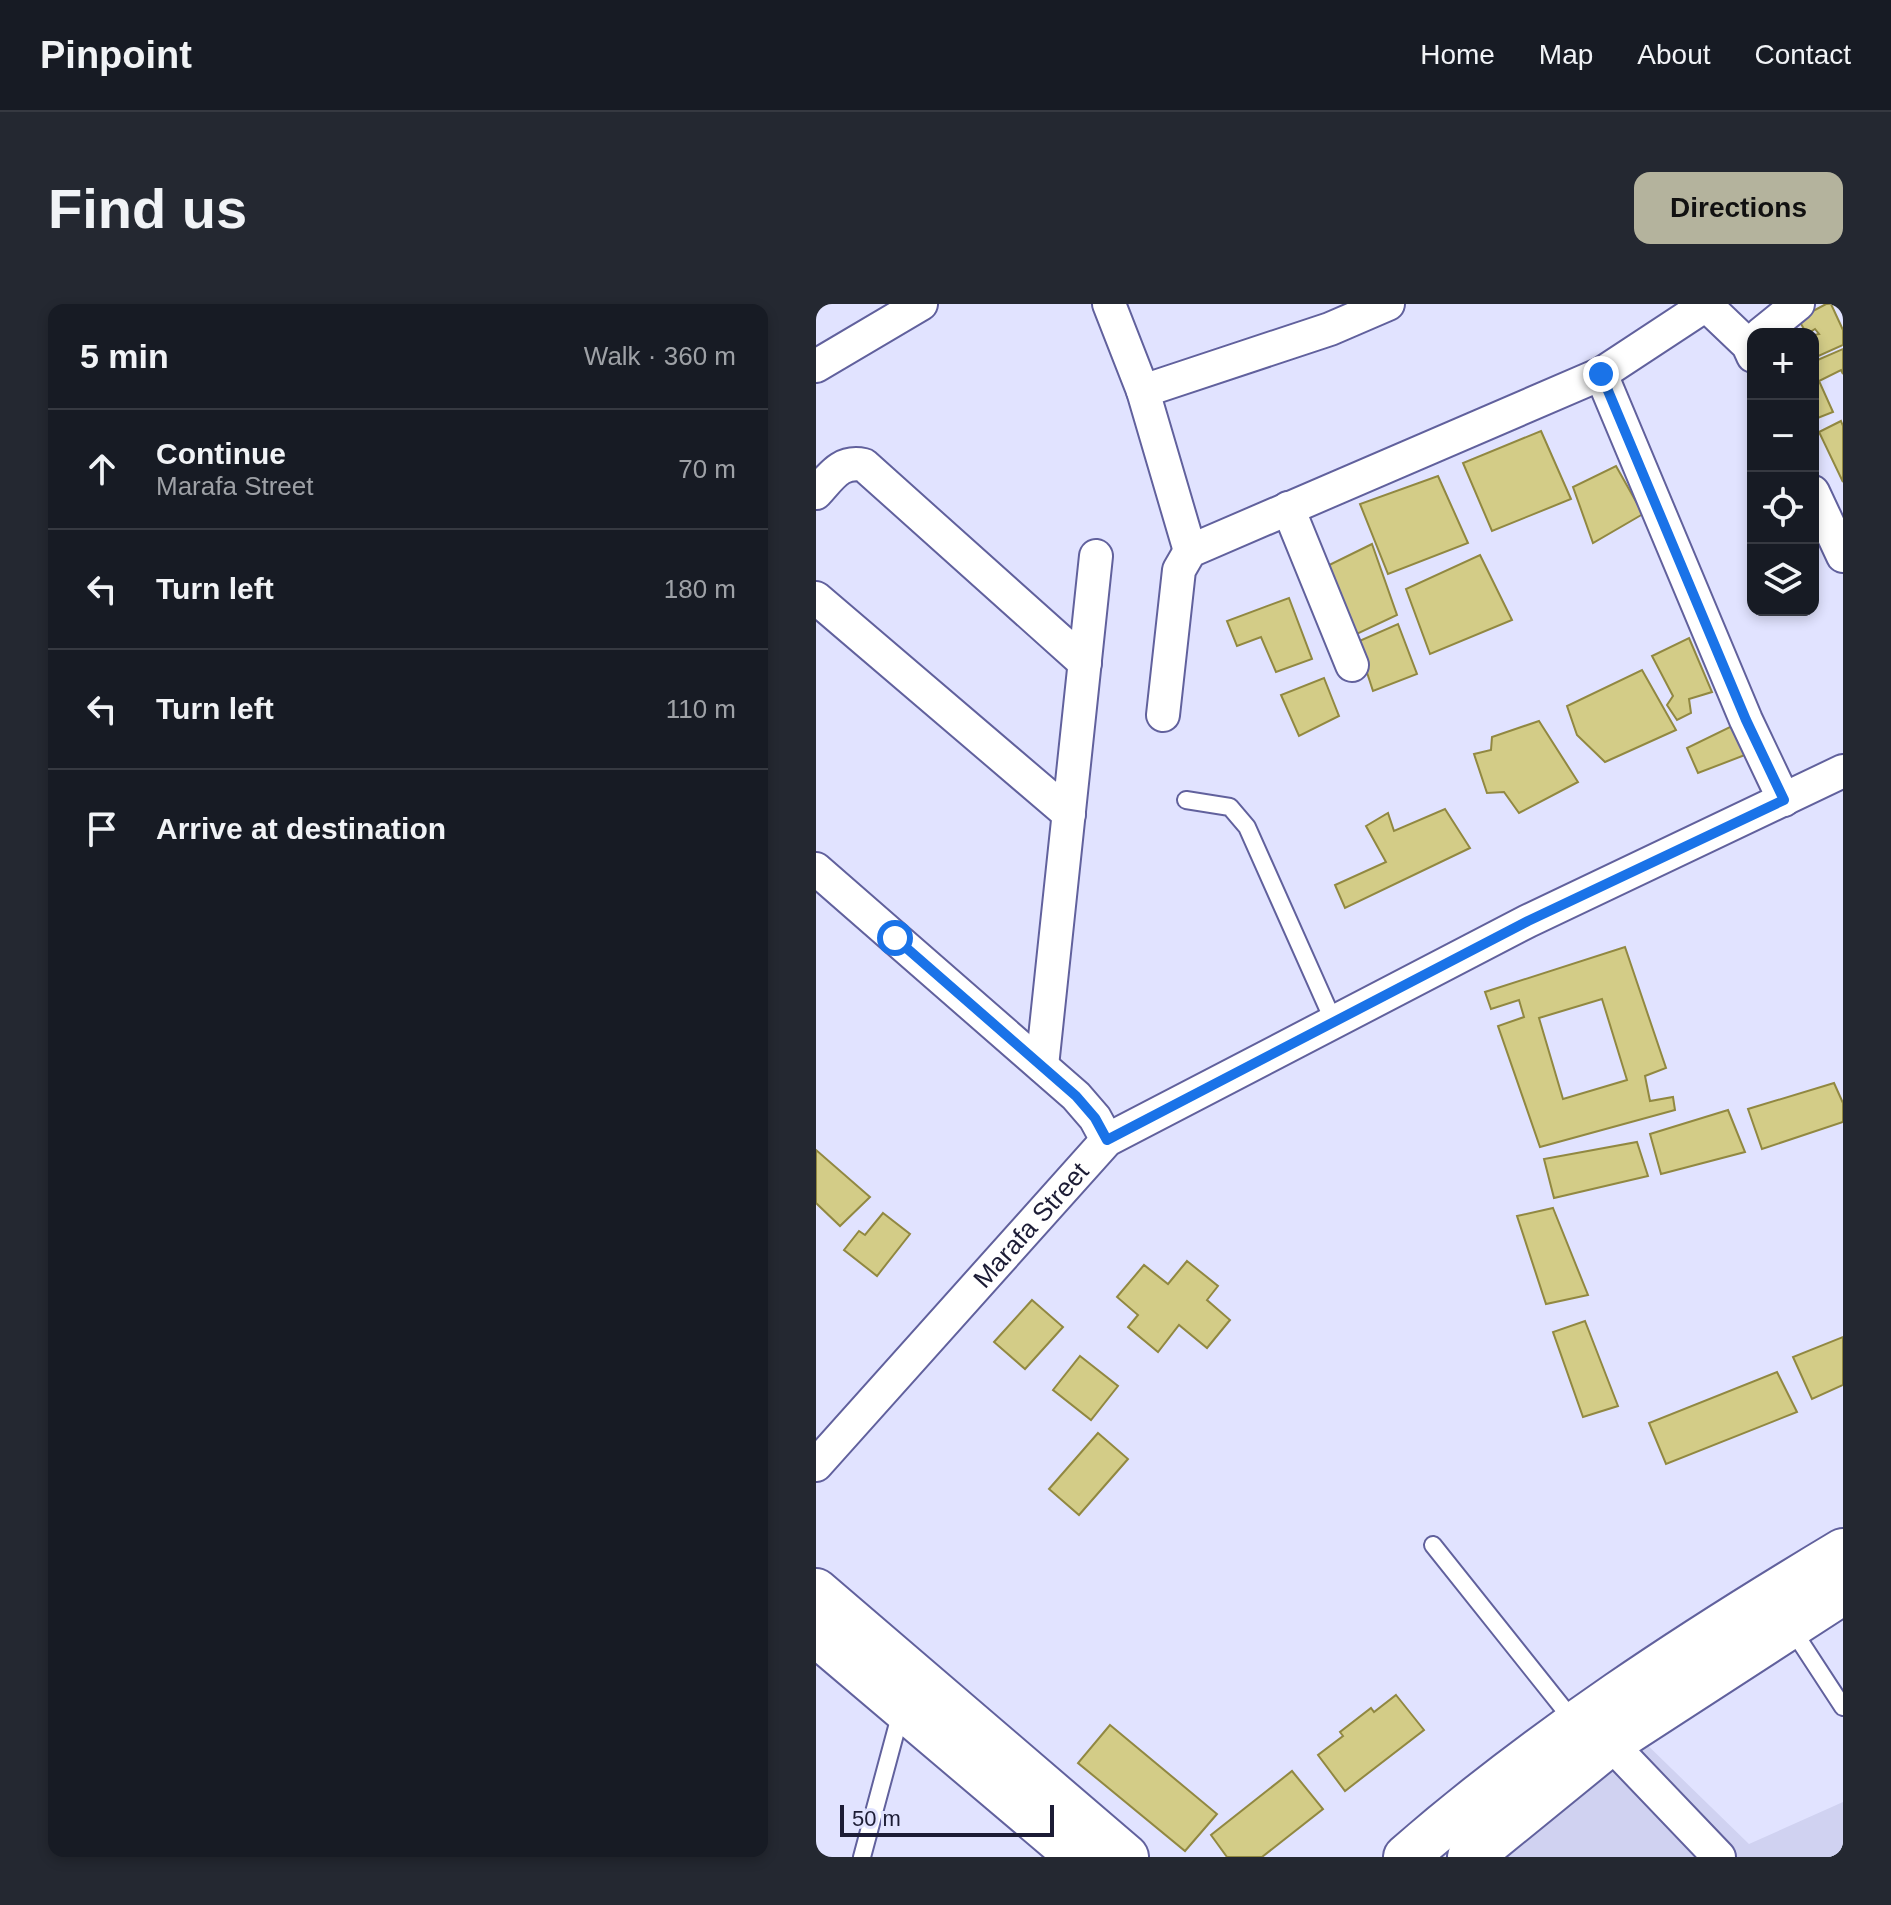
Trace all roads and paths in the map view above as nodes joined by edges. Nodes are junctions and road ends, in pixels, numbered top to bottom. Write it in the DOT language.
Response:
graph roads {
  1 [pos="921,304"];
  2 [pos="1109,304"];
  3 [pos="1388,304"];
  4 [pos="1706,304"];
  5 [pos="1798,304"];
  6 [pos="1772,328"];
  7 [pos="1747,338"];
  8 [pos="816,366"];
  9 [pos="1601,374"];
  10 [pos="1143,391"];
  11 [pos="816,493"];
  12 [pos="1819,505"];
  13 [pos="1288,508"];
  14 [pos="1190,551"];
  15 [pos="1096,556"];
  16 [pos="1843,556"];
  17 [pos="816,598"];
  18 [pos="1085,663"];
  19 [pos="1352,665"];
  20 [pos="1163,715"];
  21 [pos="1843,771"];
  22 [pos="1186,800"];
  23 [pos="1784,800"];
  24 [pos="1069,814"];
  25 [pos="816,869"];
  26 [pos="1333,1020"];
  27 [pos="1042,1066"];
  28 [pos="1107,1140"];
  29 [pos="816,1465"];
  30 [pos="1433,1545"];
  31 [pos="1843,1551"];
  32 [pos="816,1591"];
  33 [pos="1843,1592"];
  34 [pos="1789,1624"];
  35 [pos="816,1634"];
  36 [pos="902,1706"];
  37 [pos="1843,1707"];
  38 [pos="1593,1734"];
  39 [pos="862,1857"];
  40 [pos="1079,1857"];
  41 [pos="1126,1857"];
  42 [pos="1406,1857"];
  43 [pos="1470,1857"];
  44 [pos="1719,1857"];
  1 -- 8 [label="street"];
  2 -- 10 [label="street"];
  3 -- 10 [label="street"];
  4 -- 7 [label="street"];
  4 -- 9 [label="street"];
  5 -- 6 [label="street"];
  9 -- 13 [label="street"];
  9 -- 23 [label="street"];
  10 -- 14 [label="street"];
  11 -- 18 [label="street"];
  12 -- 16 [label="street"];
  13 -- 14 [label="street"];
  13 -- 19 [label="street"];
  14 -- 20 [label="street"];
  15 -- 18 [label="street"];
  17 -- 24 [label="street"];
  18 -- 24 [label="street"];
  21 -- 23 [label="street"];
  22 -- 26 [label="lane"];
  23 -- 26 [label="street"];
  24 -- 27 [label="street"];
  25 -- 27 [label="street, Marafa Street"];
  26 -- 28 [label="street"];
  27 -- 28 [label="street, Marafa Street"];
  28 -- 29 [label="street, Marafa Street"];
  30 -- 38 [label="lane"];
  31 -- 38 [label="main road"];
  32 -- 41 [label="main road"];
  33 -- 34 [label="main road"];
  34 -- 37 [label="lane"];
  34 -- 38 [label="main road"];
  35 -- 36 [label="main road"];
  36 -- 39 [label="lane"];
  36 -- 40 [label="main road"];
  38 -- 42 [label="main road"];
  38 -- 43 [label="main road"];
  38 -- 44 [label="street"];
}
